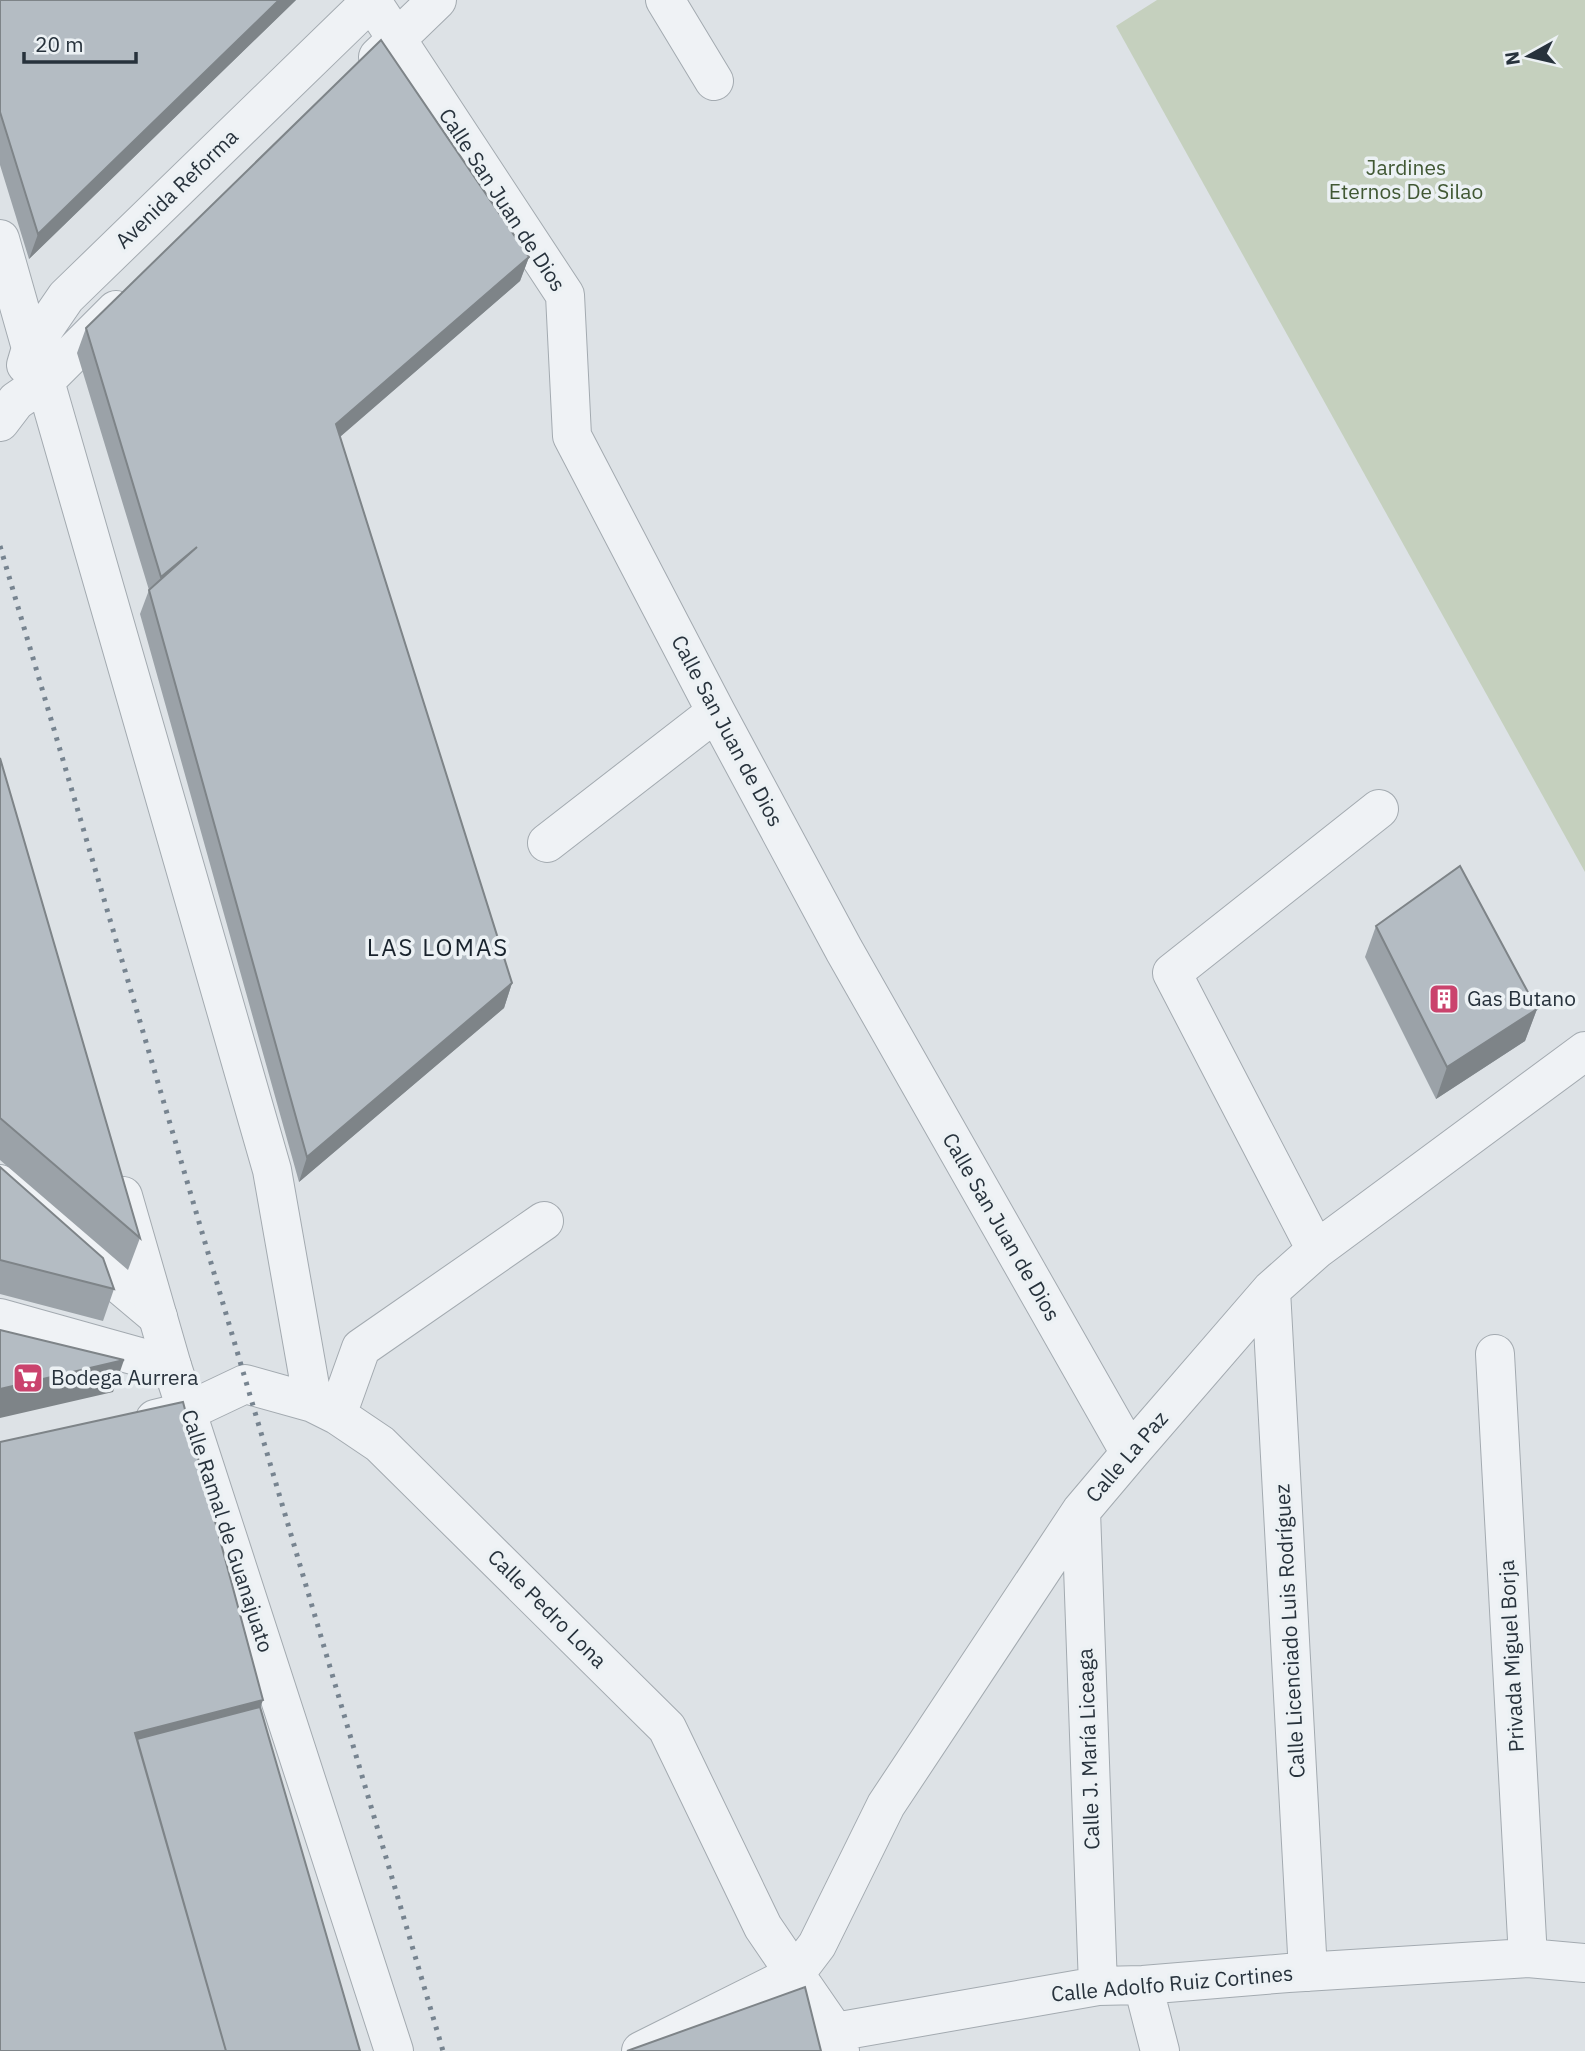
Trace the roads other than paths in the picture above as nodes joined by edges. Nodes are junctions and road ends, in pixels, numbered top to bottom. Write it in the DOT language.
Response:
graph roads {
  1 [pos="371,0"];
  2 [pos="437,0"];
  3 [pos="665,0"];
  4 [pos="397,39"];
  5 [pos="357,78"];
  6 [pos="714,81"];
  7 [pos="0,239"];
  8 [pos="136,291"];
  9 [pos="23,388"];
  10 [pos="716,712"];
  11 [pos="1379,809"];
  12 [pos="547,844"];
  13 [pos="1585,1051"];
  14 [pos="116,1169"];
  15 [pos="0,1184"];
  16 [pos="544,1221"];
  17 [pos="1316,1250"];
  18 [pos="1271,1290"];
  19 [pos="158,1317"];
  20 [pos="0,1318"];
  21 [pos="1495,1354"];
  22 [pos="172,1366"];
  23 [pos="325,1409"];
  24 [pos="188,1411"];
  25 [pos="121,1428"];
  26 [pos="1130,1452"];
  27 [pos="1081,1511"];
  28 [pos="1528,1958"];
  29 [pos="1585,1963"];
  30 [pos="1308,1972"];
  31 [pos="795,1974"];
  32 [pos="1143,1985"];
  33 [pos="1098,1986"];
  34 [pos="837,2042"];
  35 [pos="394,2051"];
  36 [pos="641,2051"];
  37 [pos="1160,2051"];
  1 -- 4 [label="street, Calle San Juan de Dios"];
  1 -- 9 [label="street, Avenida Reforma"];
  2 -- 4 [label="street"];
  3 -- 6 [label="street"];
  4 -- 5 [label="street"];
  4 -- 10 [label="street, Calle San Juan de Dios"];
  7 -- 9 [label="street"];
  8 -- 9 [label="street"];
  9 -- 23 [label="street"];
  10 -- 12 [label="street"];
  10 -- 26 [label="street, Calle San Juan de Dios"];
  11 -- 17 [label="street"];
  13 -- 17 [label="street, Calle La Paz"];
  14 -- 19 [label="street, Calle Ramal de Guanajuato"];
  15 -- 19 [label="street"];
  16 -- 23 [label="street"];
  17 -- 18 [label="street, Calle La Paz"];
  18 -- 26 [label="street, Calle La Paz"];
  18 -- 30 [label="street, Calle Licenciado Luis Rodríguez"];
  19 -- 22 [label="street, Calle Ramal de Guanajuato"];
  20 -- 22 [label="street"];
  21 -- 28 [label="street, Privada Miguel Borja"];
  22 -- 24 [label="street, Calle Ramal de Guanajuato"];
  23 -- 24 [label="street, Calle Pedro Lona"];
  23 -- 31 [label="street, Calle Pedro Lona"];
  24 -- 25 [label="street, Calle Pedro Lona"];
  24 -- 35 [label="street, Calle Ramal de Guanajuato"];
  26 -- 27 [label="street, Calle La Paz"];
  27 -- 31 [label="street, Calle La Paz"];
  27 -- 33 [label="street, Calle J. María Liceaga"];
  28 -- 29 [label="street, Calle Adolfo Ruiz Cortines"];
  28 -- 30 [label="street, Calle Adolfo Ruiz Cortines"];
  30 -- 32 [label="street, Calle Adolfo Ruiz Cortines"];
  31 -- 34 [label="street, Calle Adolfo Ruiz Cortines"];
  31 -- 36 [label="street"];
  32 -- 33 [label="street, Calle Adolfo Ruiz Cortines"];
  32 -- 37 [label="street"];
  33 -- 34 [label="street, Calle Adolfo Ruiz Cortines"];
}
